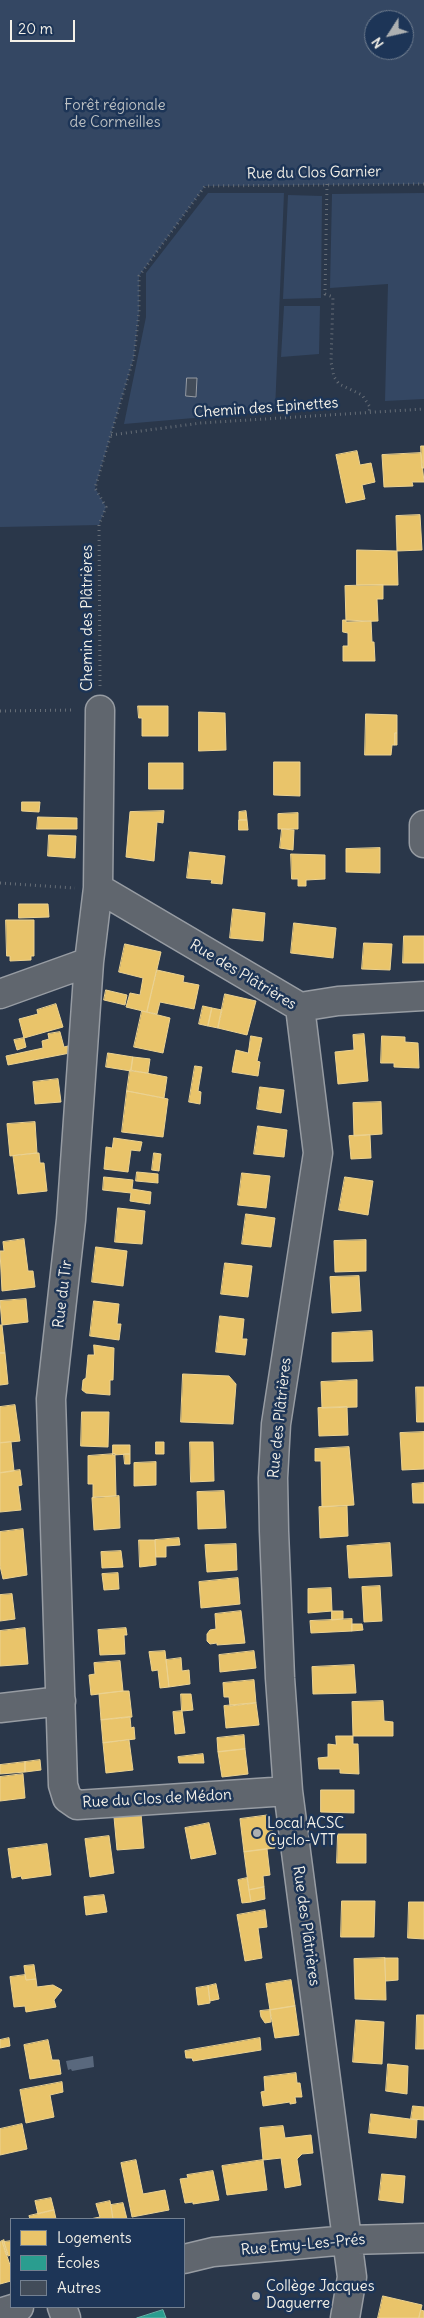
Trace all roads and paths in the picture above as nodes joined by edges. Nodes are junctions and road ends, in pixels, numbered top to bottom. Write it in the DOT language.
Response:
graph roads {
  1 [pos="328,184"];
  2 [pos="424,184"];
  3 [pos="424,409"];
  4 [pos="369,412"];
  5 [pos="111,435"];
  6 [pos="100,710"];
  7 [pos="0,711"];
  8 [pos="424,825"];
  9 [pos="424,843"];
  10 [pos="0,883"];
  11 [pos="98,888"];
  12 [pos="89,962"];
  13 [pos="0,994"];
  14 [pos="424,996"];
  15 [pos="300,1007"];
  16 [pos="61,1701"];
  17 [pos="0,1708"];
  18 [pos="288,1790"];
  19 [pos="424,2238"];
  20 [pos="348,2240"];
  21 [pos="185,2259"];
  22 [pos="16,2308"];
  23 [pos="0,2313"];
  24 [pos="345,2318"];
  1 -- 2 [label="path, Rue du Clos Garnier"];
  1 -- 4 [label="path"];
  1 -- 5 [label="path, Rue du Clos Garnier"];
  3 -- 4 [label="path, Chemin des Epinettes"];
  4 -- 5 [label="path, Chemin des Epinettes"];
  5 -- 6 [label="path, Chemin des Plâtrières"];
  6 -- 7 [label="path"];
  6 -- 11 [label="street"];
  8 -- 9 [label="street"];
  10 -- 11 [label="path"];
  11 -- 12 [label="street, Rue du Tir"];
  11 -- 15 [label="street, Rue des Plâtrières"];
  12 -- 13 [label="street"];
  12 -- 16 [label="street, Rue du Tir"];
  14 -- 15 [label="street"];
  15 -- 18 [label="street, Rue des Plâtrières"];
  16 -- 17 [label="street"];
  16 -- 18 [label="street, Rue du Clos de Médon"];
  18 -- 20 [label="street, Rue des Plâtrières"];
  19 -- 20 [label="street, Rue Emy-Les-Prés"];
  20 -- 21 [label="street, Rue Emy-Les-Prés"];
  20 -- 24 [label="street, Rue des Plâtrières"];
  22 -- 23 [label="street"];
}
